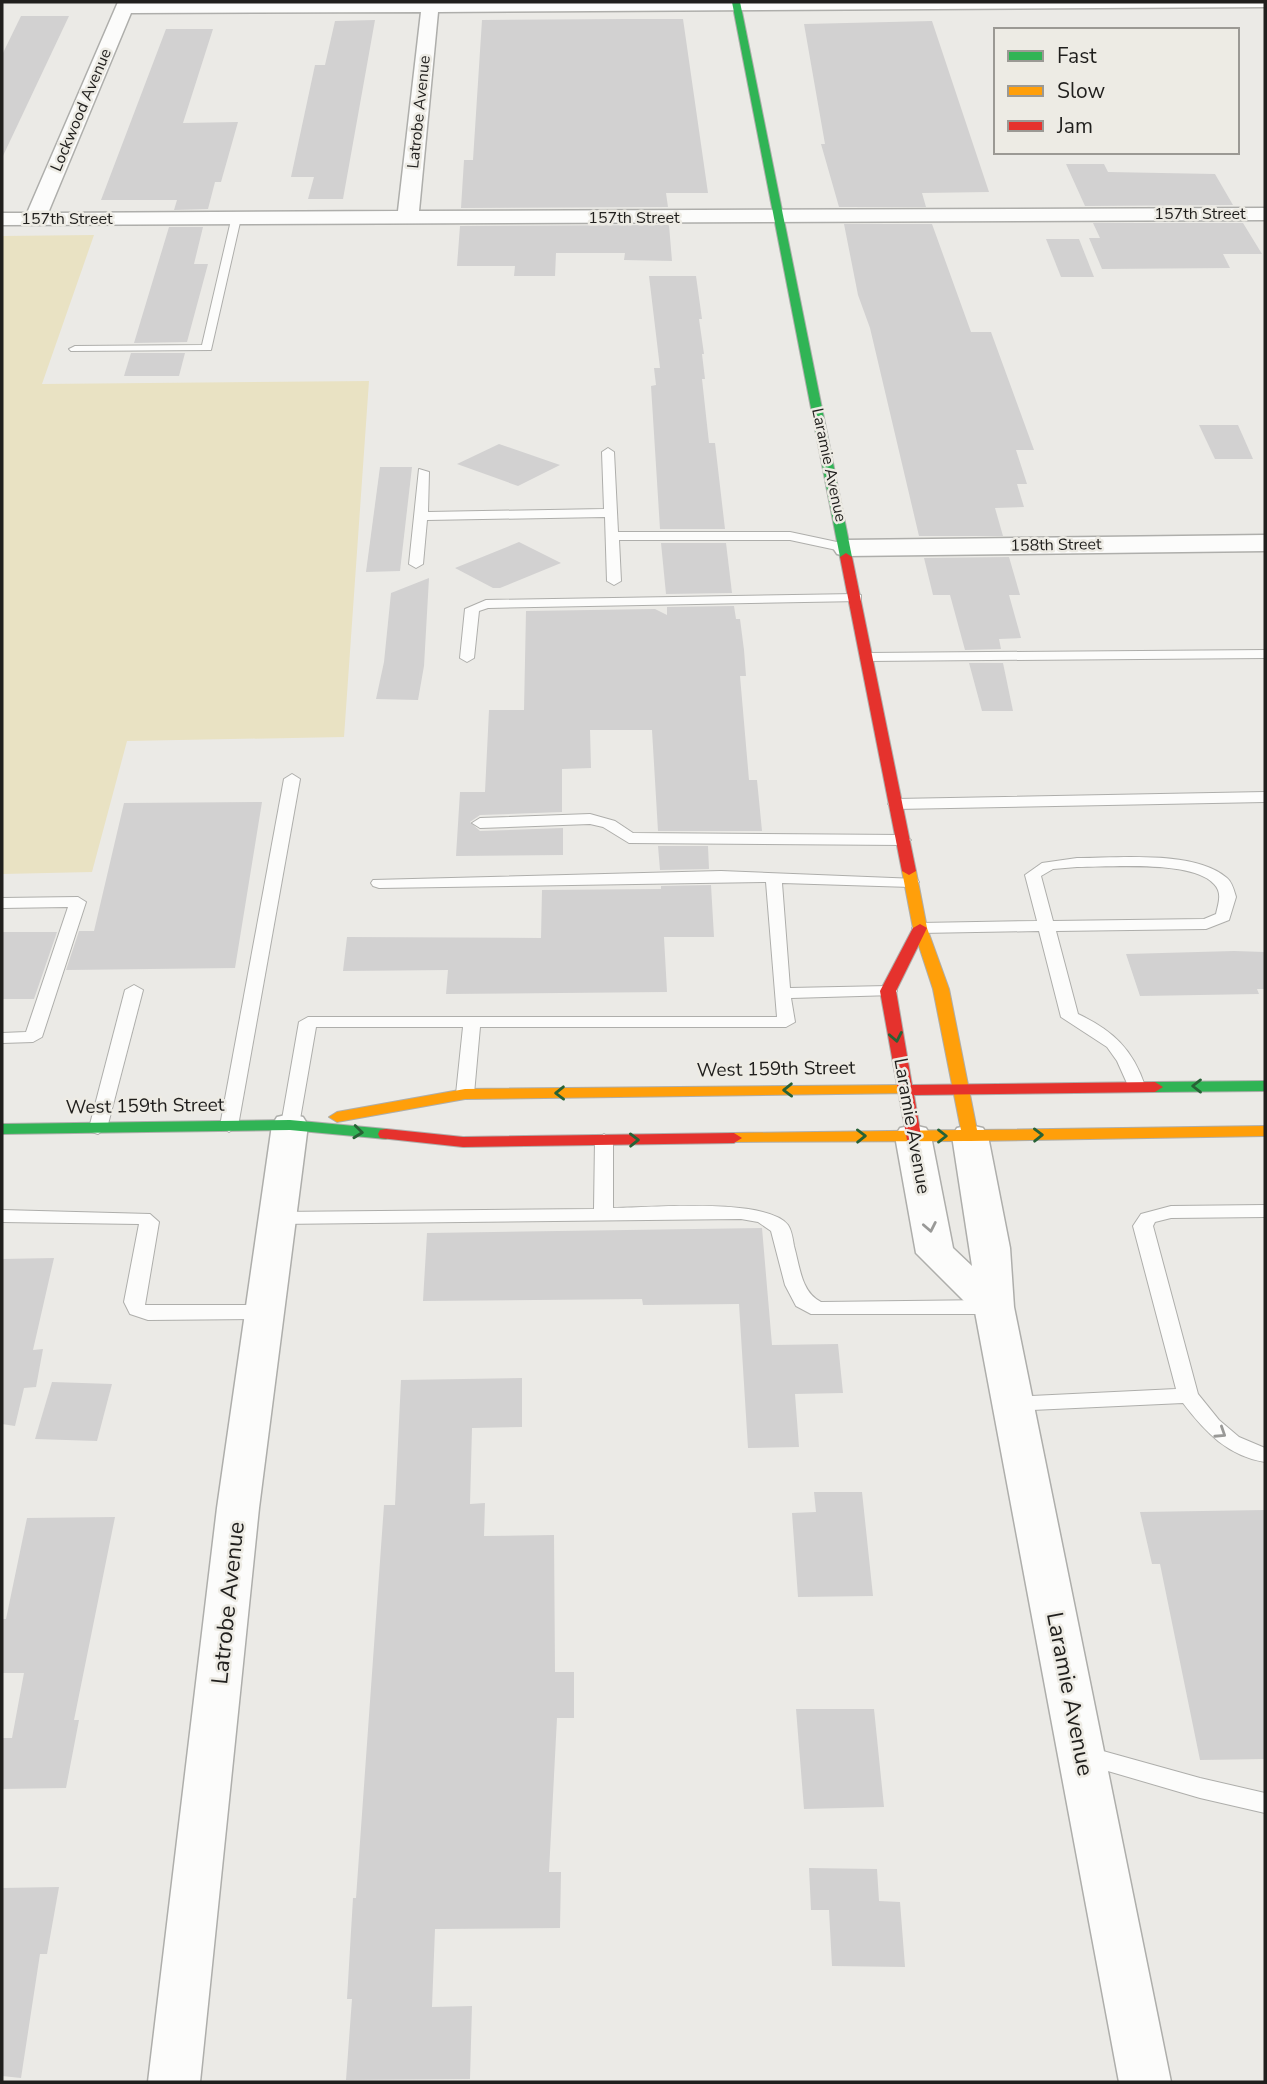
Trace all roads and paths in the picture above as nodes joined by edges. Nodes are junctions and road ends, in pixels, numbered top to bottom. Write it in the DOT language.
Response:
graph roads {
  1 [pos="1265,2"];
  2 [pos="736,4"];
  3 [pos="125,5"];
  4 [pos="430,6"];
  5 [pos="1265,214"];
  6 [pos="777,217"];
  7 [pos="236,218"];
  8 [pos="408,218"];
  9 [pos="2,219"];
  10 [pos="35,219"];
  11 [pos="75,349"];
  12 [pos="608,452"];
  13 [pos="423,472"];
  14 [pos="611,513"];
  15 [pos="421,516"];
  16 [pos="612,536"];
  17 [pos="1265,542"];
  18 [pos="846,548"];
  19 [pos="416,564"];
  20 [pos="614,581"];
  21 [pos="856,598"];
  22 [pos="1265,654"];
  23 [pos="867,657"];
  24 [pos="467,659"];
  25 [pos="292,779"];
  26 [pos="1265,797"];
  27 [pos="896,804"];
  28 [pos="480,823"];
  29 [pos="903,840"];
  30 [pos="774,877"];
  31 [pos="911,882"];
  32 [pos="379,883"];
  33 [pos="2,903"];
  34 [pos="1046,926"];
  35 [pos="920,928"];
  36 [pos="134,989"];
  37 [pos="888,991"];
  38 [pos="782,993"];
  39 [pos="472,1022"];
  40 [pos="2,1038"];
  41 [pos="1136,1086"];
  42 [pos="1265,1086"];
  43 [pos="905,1088"];
  44 [pos="962,1088"];
  45 [pos="465,1094"];
  46 [pos="290,1125"];
  47 [pos="229,1126"];
  48 [pos="99,1128"];
  49 [pos="2,1129"];
  50 [pos="1265,1132"];
  51 [pos="913,1136"];
  52 [pos="970,1136"];
  53 [pos="604,1140"];
  54 [pos="1265,1211"];
  55 [pos="603,1215"];
  56 [pos="2,1216"];
  57 [pos="277,1218"];
  58 [pos="994,1307"];
  59 [pos="265,1312"];
  60 [pos="1188,1396"];
  61 [pos="1013,1404"];
  62 [pos="1265,1455"];
  63 [pos="1081,1754"];
  64 [pos="1265,1803"];
  65 [pos="174,2082"];
  66 [pos="1145,2082"];
  1 -- 2 [label="street"];
  2 -- 4 [label="street"];
  2 -- 6 [label="street, Laramie Avenue"];
  3 -- 4 [label="street"];
  3 -- 10 [label="street, Lockwood Avenue"];
  4 -- 8 [label="street, Latrobe Avenue"];
  5 -- 6 [label="street, 157th Street"];
  6 -- 8 [label="street, 157th Street"];
  6 -- 18 [label="street, Laramie Avenue"];
  7 -- 8 [label="street, 157th Street"];
  7 -- 10 [label="street, 157th Street"];
  7 -- 11 [label="lane"];
  9 -- 10 [label="street, 157th Street"];
  12 -- 14 [label="lane"];
  13 -- 15 [label="lane"];
  14 -- 15 [label="lane"];
  14 -- 16 [label="lane"];
  15 -- 19 [label="lane"];
  16 -- 18 [label="lane"];
  16 -- 20 [label="lane"];
  17 -- 18 [label="street, 158th Street"];
  18 -- 21 [label="street, Laramie Avenue"];
  21 -- 23 [label="street, Laramie Avenue"];
  21 -- 24 [label="lane"];
  22 -- 23 [label="lane"];
  23 -- 27 [label="street, Laramie Avenue"];
  25 -- 47 [label="lane"];
  26 -- 27 [label="lane"];
  27 -- 29 [label="street, Laramie Avenue"];
  28 -- 29 [label="lane"];
  29 -- 31 [label="street, Laramie Avenue"];
  30 -- 31 [label="lane"];
  30 -- 32 [label="lane"];
  30 -- 38 [label="lane"];
  31 -- 35 [label="street, Laramie Avenue"];
  33 -- 40 [label="lane"];
  34 -- 34 [label="lane"];
  34 -- 35 [label="lane"];
  34 -- 41 [label="lane"];
  35 -- 37 [label="street"];
  35 -- 44 [label="street, Laramie Avenue"];
  36 -- 48 [label="lane"];
  37 -- 38 [label="lane"];
  37 -- 43 [label="street, Laramie Avenue, one-way"];
  38 -- 39 [label="lane"];
  39 -- 45 [label="lane"];
  39 -- 46 [label="lane"];
  42 -- 41 [label="street, West 159th Street, one-way"];
  41 -- 44 [label="street, West 159th Street"];
  43 -- 44 [label="street, West 159th Street"];
  43 -- 45 [label="street, West 159th Street, one-way"];
  43 -- 51 [label="street, Laramie Avenue"];
  44 -- 52 [label="street, Laramie Avenue"];
  45 -- 46 [label="street, West 159th Street"];
  46 -- 47 [label="street, West 159th Street"];
  46 -- 53 [label="street, West 159th Street, one-way"];
  46 -- 57 [label="street, Latrobe Avenue"];
  47 -- 48 [label="street, West 159th Street"];
  48 -- 49 [label="street, West 159th Street"];
  52 -- 50 [label="street, West 159th Street, one-way"];
  51 -- 52 [label="street, West 159th Street, one-way"];
  53 -- 51 [label="street, West 159th Street, one-way"];
  51 -- 58 [label="street, Laramie Avenue, one-way"];
  52 -- 58 [label="street, Laramie Avenue"];
  53 -- 55 [label="lane"];
  54 -- 60 [label="lane"];
  55 -- 57 [label="lane"];
  55 -- 58 [label="lane"];
  56 -- 59 [label="lane"];
  57 -- 59 [label="street, Latrobe Avenue"];
  58 -- 61 [label="street, Laramie Avenue"];
  59 -- 65 [label="street, Latrobe Avenue"];
  60 -- 61 [label="lane"];
  60 -- 62 [label="lane, one-way"];
  61 -- 63 [label="street, Laramie Avenue"];
  63 -- 64 [label="lane"];
  63 -- 66 [label="street, Laramie Avenue"];
}
